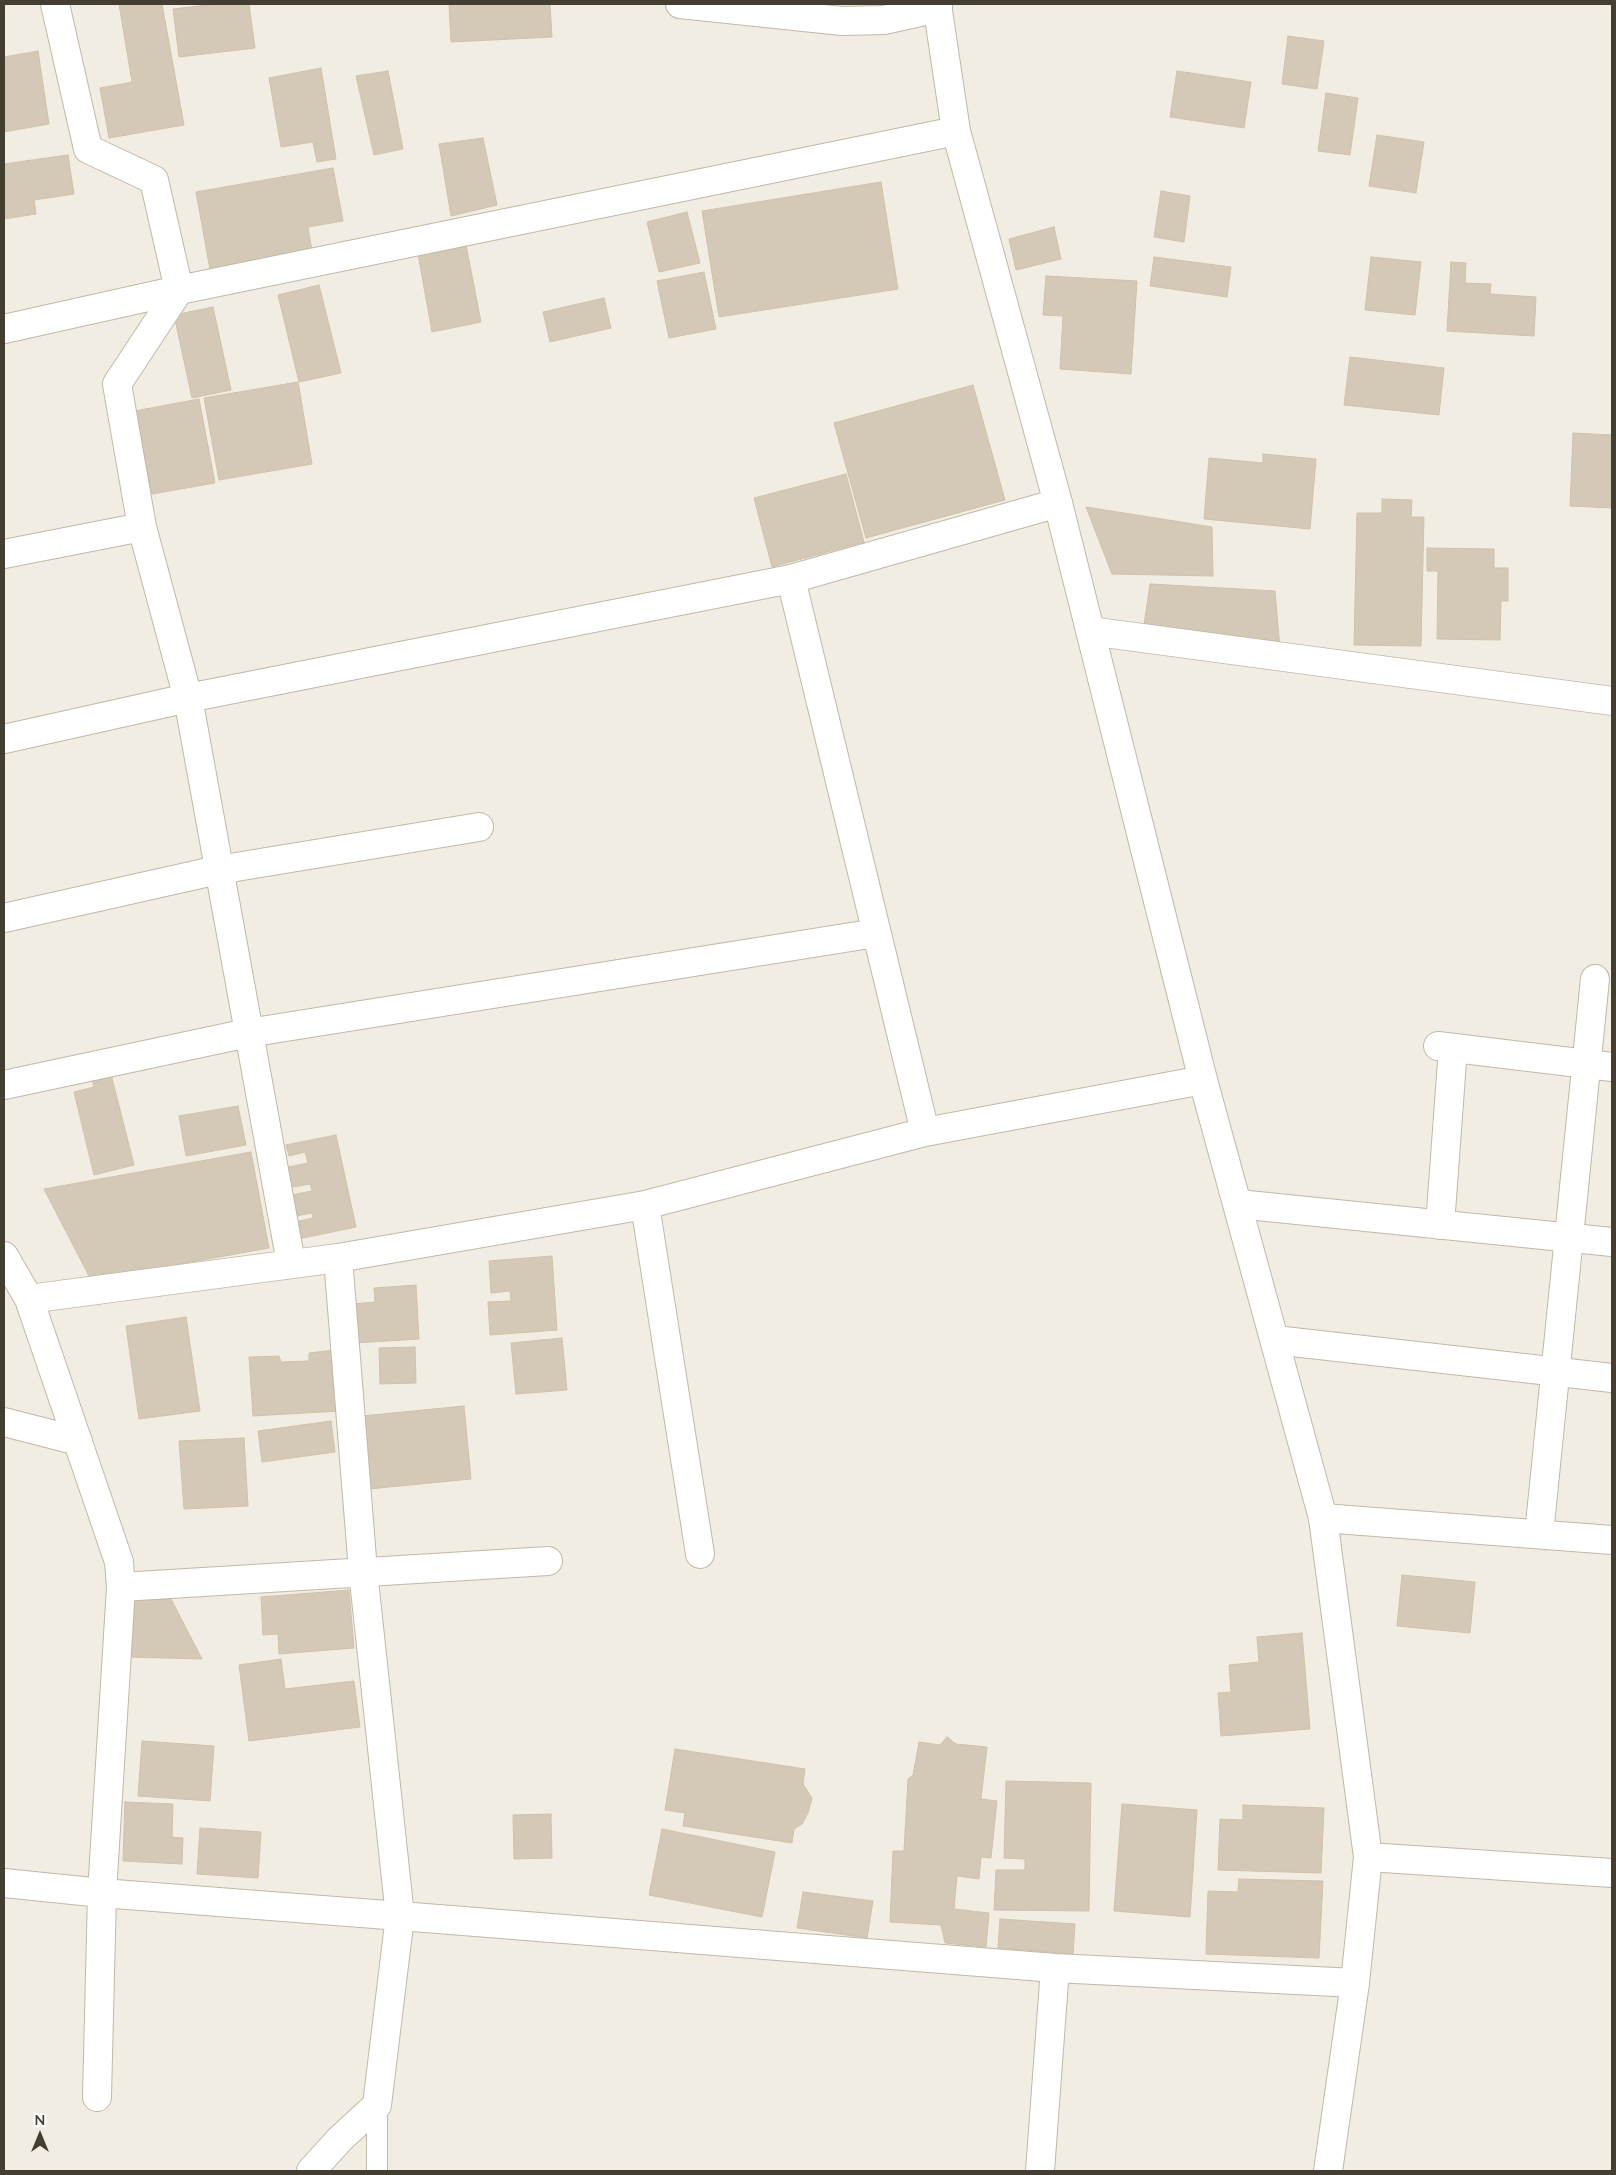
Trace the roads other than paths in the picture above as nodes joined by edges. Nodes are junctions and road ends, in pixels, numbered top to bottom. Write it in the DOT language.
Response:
graph roads {
  1 [pos="55,4"];
  2 [pos="680,4"];
  3 [pos="938,6"];
  4 [pos="956,131"];
  5 [pos="179,290"];
  6 [pos="4,329"];
  7 [pos="1058,503"];
  8 [pos="142,527"];
  9 [pos="4,554"];
  10 [pos="791,580"];
  11 [pos="1090,632"];
  12 [pos="188,698"];
  13 [pos="1612,701"];
  14 [pos="4,739"];
  15 [pos="479,827"];
  16 [pos="218,870"];
  17 [pos="4,918"];
  18 [pos="876,933"];
  19 [pos="1595,978"];
  20 [pos="248,1033"];
  21 [pos="1600,1065"];
  22 [pos="1203,1080"];
  23 [pos="4,1085"];
  24 [pos="925,1132"];
  25 [pos="1238,1204"];
  26 [pos="645,1205"];
  27 [pos="1440,1225"];
  28 [pos="1569,1238"];
  29 [pos="1612,1242"];
  30 [pos="4,1256"];
  31 [pos="338,1258"];
  32 [pos="291,1263"];
  33 [pos="30,1299"];
  34 [pos="1276,1340"];
  35 [pos="1555,1373"];
  36 [pos="1612,1378"];
  37 [pos="4,1422"];
  38 [pos="78,1441"];
  39 [pos="1322,1518"];
  40 [pos="1539,1534"];
  41 [pos="1612,1540"];
  42 [pos="700,1554"];
  43 [pos="548,1561"];
  44 [pos="363,1571"];
  45 [pos="121,1587"];
  46 [pos="1368,1858"];
  47 [pos="1612,1873"];
  48 [pos="4,1883"];
  49 [pos="102,1893"];
  50 [pos="400,1916"];
  51 [pos="1055,1968"];
  52 [pos="1355,1983"];
  53 [pos="97,2097"];
  54 [pos="377,2105"];
  55 [pos="311,2171"];
  56 [pos="377,2171"];
  57 [pos="1040,2171"];
  58 [pos="1328,2171"];
  1 -- 5 [label="street"];
  2 -- 3 [label="street"];
  3 -- 4 [label="street"];
  4 -- 5 [label="street"];
  4 -- 7 [label="street"];
  5 -- 6 [label="street"];
  5 -- 8 [label="street"];
  7 -- 10 [label="street"];
  7 -- 11 [label="street"];
  8 -- 9 [label="street"];
  8 -- 12 [label="street"];
  10 -- 12 [label="street"];
  10 -- 18 [label="street"];
  11 -- 13 [label="street"];
  11 -- 22 [label="street"];
  12 -- 14 [label="street"];
  12 -- 16 [label="street"];
  15 -- 16 [label="street"];
  16 -- 17 [label="street"];
  16 -- 20 [label="street"];
  18 -- 20 [label="street"];
  18 -- 24 [label="street"];
  19 -- 21 [label="street"];
  20 -- 23 [label="street"];
  20 -- 32 [label="street"];
  21 -- 27 [label="street"];
  21 -- 28 [label="street"];
  22 -- 24 [label="street"];
  22 -- 25 [label="street"];
  24 -- 26 [label="street"];
  25 -- 27 [label="street"];
  25 -- 34 [label="street"];
  26 -- 31 [label="street"];
  26 -- 42 [label="street"];
  27 -- 28 [label="street"];
  28 -- 29 [label="street"];
  28 -- 35 [label="street"];
  30 -- 33 [label="street"];
  31 -- 32 [label="street"];
  31 -- 44 [label="street"];
  32 -- 33 [label="street"];
  33 -- 38 [label="street"];
  34 -- 35 [label="street"];
  34 -- 39 [label="street"];
  35 -- 36 [label="street"];
  35 -- 40 [label="street"];
  37 -- 38 [label="street"];
  38 -- 45 [label="street"];
  39 -- 40 [label="street"];
  39 -- 46 [label="street"];
  40 -- 41 [label="street"];
  43 -- 44 [label="street"];
  44 -- 45 [label="street"];
  44 -- 50 [label="street"];
  45 -- 49 [label="street"];
  46 -- 47 [label="street"];
  46 -- 52 [label="street"];
  48 -- 49 [label="street"];
  49 -- 50 [label="street"];
  49 -- 53 [label="street"];
  50 -- 51 [label="street"];
  50 -- 54 [label="street"];
  51 -- 52 [label="street"];
  51 -- 57 [label="street"];
  52 -- 58 [label="street"];
  54 -- 55 [label="street"];
  54 -- 56 [label="lane"];
}
